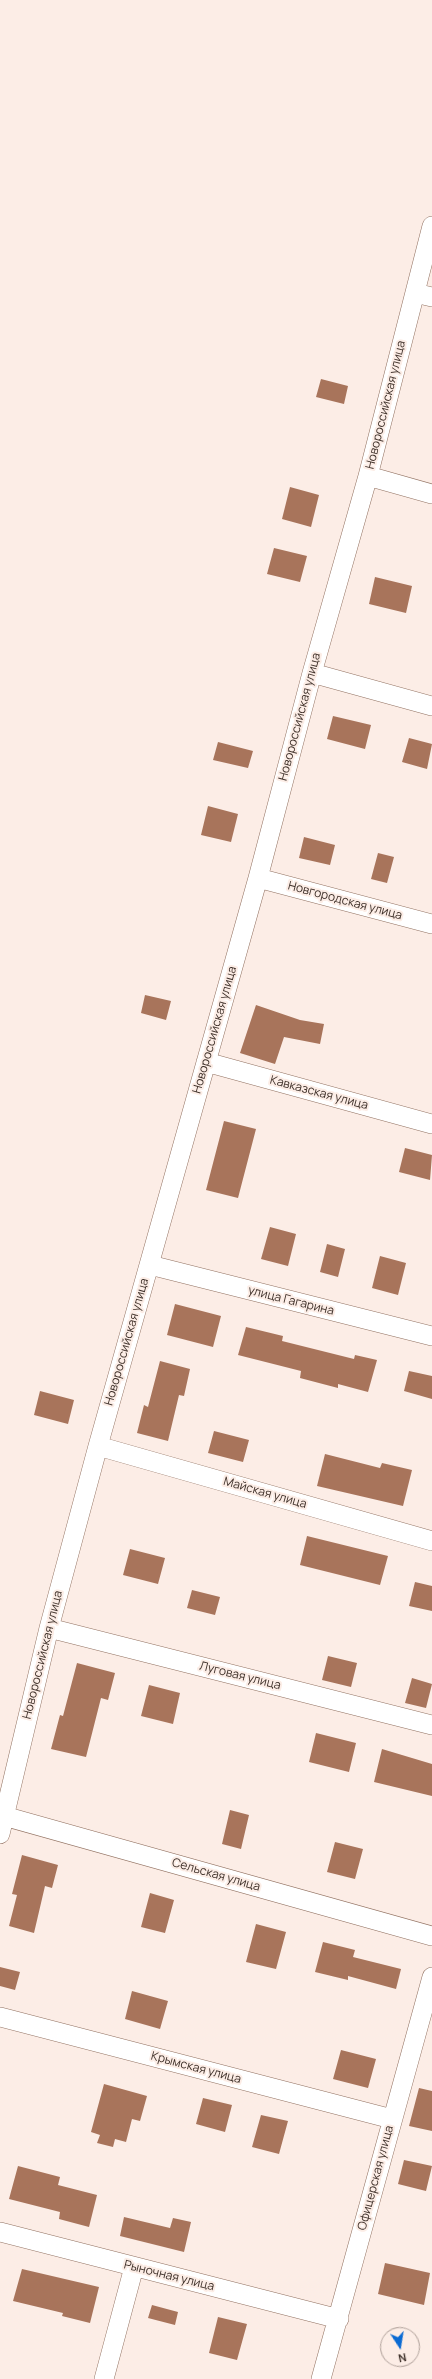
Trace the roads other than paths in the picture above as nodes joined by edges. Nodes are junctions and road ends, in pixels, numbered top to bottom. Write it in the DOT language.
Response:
graph roads {
  1 [pos="432,226"];
  2 [pos="424,295"];
  3 [pos="368,476"];
  4 [pos="432,494"];
  5 [pos="312,672"];
  6 [pos="432,706"];
  7 [pos="258,878"];
  8 [pos="432,924"];
  9 [pos="206,1062"];
  10 [pos="432,1124"];
  11 [pos="150,1265"];
  12 [pos="432,1336"];
  13 [pos="98,1446"];
  14 [pos="432,1541"];
  15 [pos="49,1628"];
  16 [pos="432,1725"];
  17 [pos="3,1815"];
  18 [pos="0,1834"];
  19 [pos="432,1936"];
  20 [pos="432,1977"];
  21 [pos="0,2017"];
  22 [pos="392,2119"];
  23 [pos="0,2232"];
  24 [pos="134,2267"];
  25 [pos="339,2319"];
  26 [pos="104,2379"];
  27 [pos="321,2379"];
  1 -- 2 [label="street, Новороссийская улица"];
  2 -- 3 [label="street, Новороссийская улица"];
  3 -- 4 [label="street"];
  3 -- 5 [label="street, Новороссийская улица"];
  5 -- 6 [label="street"];
  5 -- 7 [label="street, Новороссийская улица"];
  7 -- 8 [label="street, Новгородская улица"];
  7 -- 9 [label="street, Новороссийская улица"];
  9 -- 10 [label="street, Кавказская улица"];
  9 -- 11 [label="street, Новороссийская улица"];
  11 -- 12 [label="street, улица Гагарина"];
  11 -- 13 [label="street, Новороссийская улица"];
  13 -- 14 [label="street, Майская улица"];
  13 -- 15 [label="street, Новороссийская улица"];
  15 -- 16 [label="street, Луговая улица"];
  15 -- 17 [label="street, Новороссийская улица"];
  17 -- 18 [label="street, Новороссийская улица"];
  17 -- 19 [label="street, Сельская улица"];
  20 -- 22 [label="street, Офицерская улица"];
  21 -- 22 [label="street, Крымская улица"];
  22 -- 25 [label="street, Офицерская улица"];
  23 -- 24 [label="street, Рыночная улица"];
  24 -- 25 [label="street, Рыночная улица"];
  24 -- 26 [label="street"];
  25 -- 27 [label="street, Офицерская улица"];
}
